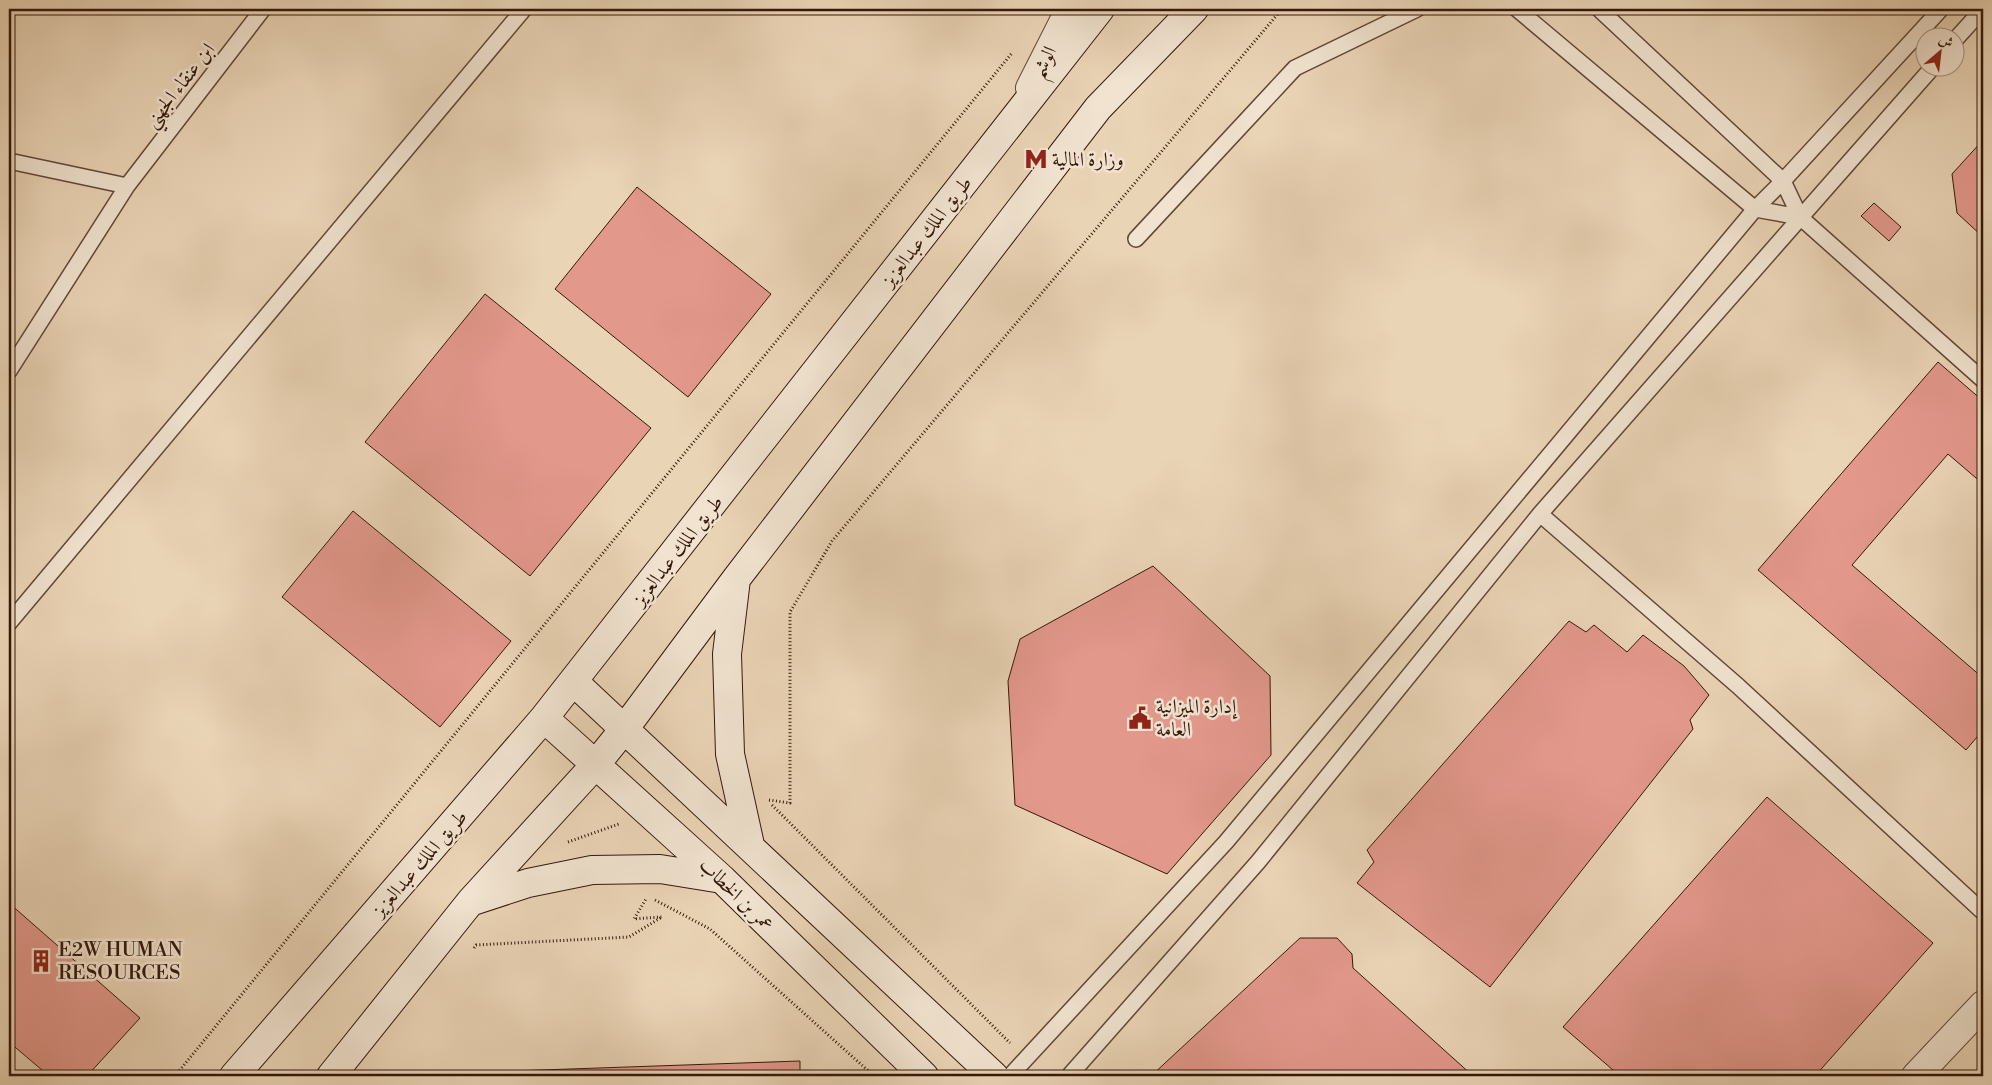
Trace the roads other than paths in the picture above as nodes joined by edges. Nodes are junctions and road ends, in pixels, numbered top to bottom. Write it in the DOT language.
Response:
graph roads {
  1 [pos="263,9"];
  2 [pos="524,9"];
  3 [pos="1070,9"];
  4 [pos="1100,9"];
  5 [pos="1194,9"];
  6 [pos="1417,9"];
  7 [pos="1517,9"];
  8 [pos="1600,9"];
  9 [pos="1941,9"];
  10 [pos="1983,9"];
  11 [pos="1964,30"];
  12 [pos="1923,78"];
  13 [pos="1016,115"];
  14 [pos="9,161"];
  15 [pos="1784,181"];
  16 [pos="127,186"];
  17 [pos="1755,209"];
  18 [pos="1800,217"];
  19 [pos="1136,239"];
  20 [pos="9,371"];
  21 [pos="1983,380"];
  22 [pos="1540,514"];
  23 [pos="736,579"];
  24 [pos="9,622"];
  25 [pos="574,682"];
  26 [pos="544,718"];
  27 [pos="625,728"];
  28 [pos="596,764"];
  29 [pos="750,845"];
  30 [pos="722,879"];
  31 [pos="471,901"];
  32 [pos="1983,912"];
  33 [pos="1983,1005"];
  34 [pos="234,1076"];
  35 [pos="331,1076"];
  36 [pos="924,1076"];
  37 [pos="994,1076"];
  38 [pos="1010,1076"];
  39 [pos="1069,1076"];
  40 [pos="1916,1076"];
  1 -- 16 [label="lane, ابن عنقاء الجهني"];
  2 -- 24 [label="lane"];
  3 -- 13 [label="main road, الوشم"];
  4 -- 13 [label="main road, طريق الملك عبدالعزيز"];
  5 -- 23 [label="main road"];
  6 -- 19 [label="lane"];
  7 -- 17 [label="lane"];
  8 -- 15 [label="lane"];
  9 -- 15 [label="lane"];
  10 -- 11 [label="lane"];
  12 -- 18 [label="lane"];
  13 -- 25 [label="main road, طريق الملك عبدالعزيز"];
  14 -- 16 [label="lane"];
  15 -- 17 [label="lane"];
  15 -- 18 [label="lane"];
  16 -- 20 [label="lane, ابن عنقاء الجهني"];
  17 -- 18 [label="lane"];
  17 -- 38 [label="lane"];
  18 -- 21 [label="lane"];
  18 -- 22 [label="lane"];
  22 -- 32 [label="lane"];
  22 -- 39 [label="lane"];
  23 -- 27 [label="main road"];
  23 -- 29 [label="main road"];
  25 -- 26 [label="main road, طريق الملك عبدالعزيز"];
  25 -- 27 [label="main road"];
  26 -- 28 [label="main road, عمر بن الخطاب"];
  26 -- 34 [label="main road, طريق الملك عبدالعزيز"];
  27 -- 28 [label="main road"];
  27 -- 29 [label="main road"];
  28 -- 30 [label="main road, عمر بن الخطاب"];
  28 -- 31 [label="main road"];
  29 -- 37 [label="main road"];
  30 -- 31 [label="main road"];
  30 -- 36 [label="main road, عمر بن الخطاب"];
  31 -- 35 [label="main road"];
  33 -- 40 [label="main road"];
}
